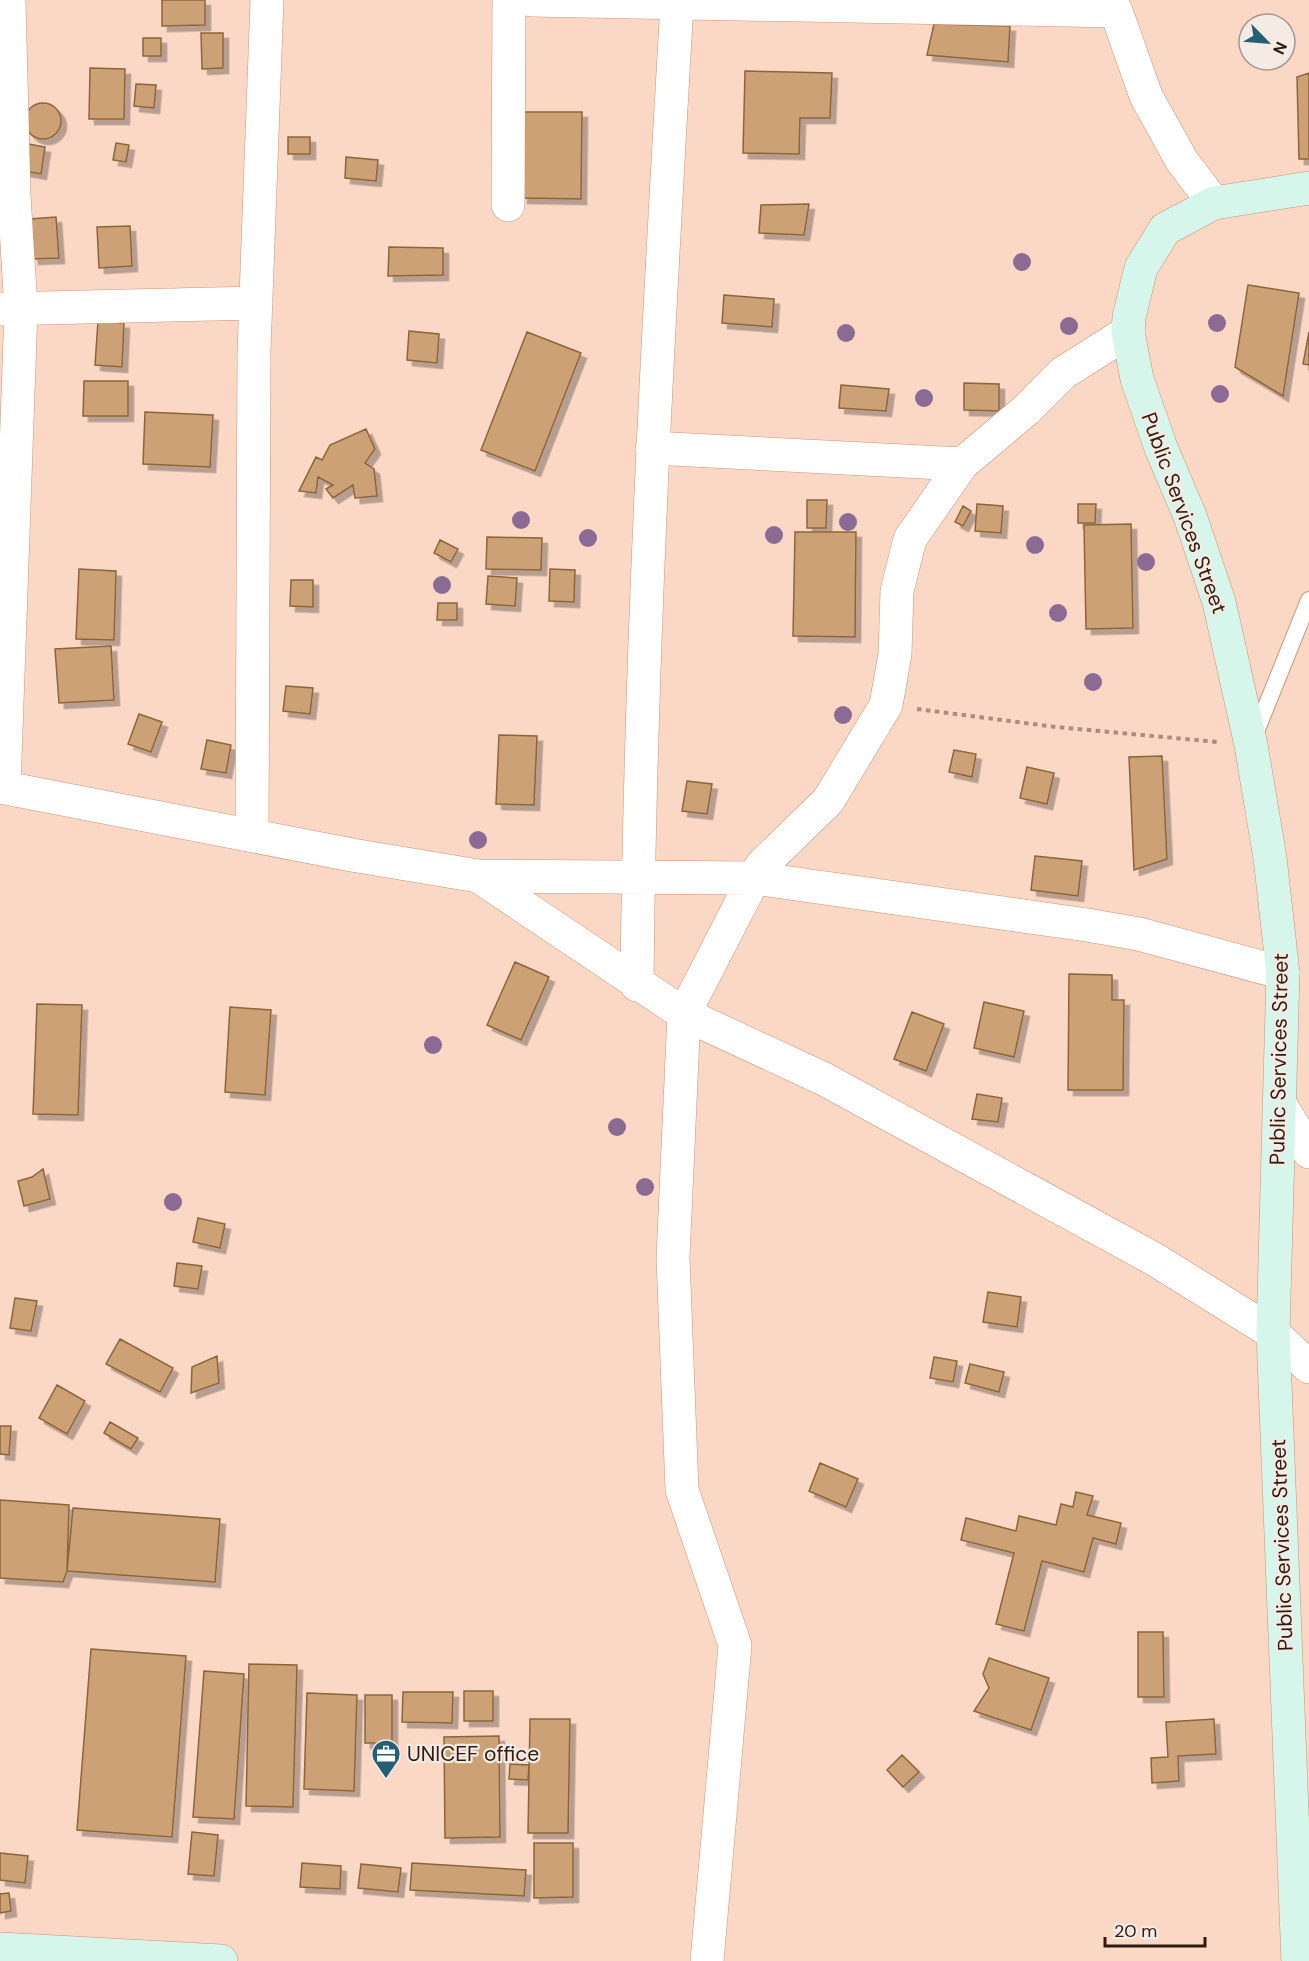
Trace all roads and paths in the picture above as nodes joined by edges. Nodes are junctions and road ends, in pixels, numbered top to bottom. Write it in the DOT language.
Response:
graph roads {
  1 [pos="9,0"];
  2 [pos="267,0"];
  3 [pos="509,0"];
  4 [pos="531,0"];
  5 [pos="755,1"];
  6 [pos="677,4"];
  7 [pos="1116,5"];
  8 [pos="1309,189"];
  9 [pos="1214,203"];
  10 [pos="508,205"];
  11 [pos="256,303"];
  12 [pos="10,309"];
  13 [pos="1128,332"];
  14 [pos="652,448"];
  15 [pos="962,464"];
  16 [pos="1309,600"];
  17 [pos="886,705"];
  18 [pos="1251,745"];
  19 [pos="2,788"];
  20 [pos="252,836"];
  21 [pos="478,876"];
  22 [pos="638,876"];
  23 [pos="754,878"];
  24 [pos="1283,973"];
  25 [pos="638,985"];
  26 [pos="684,1014"];
  27 [pos="1280,1104"];
  28 [pos="1309,1152"];
  29 [pos="1273,1333"];
  30 [pos="1309,1367"];
  31 [pos="0,1949"];
  32 [pos="221,1961"];
  33 [pos="707,1961"];
  34 [pos="1298,1961"];
  1 -- 12 [label="street"];
  2 -- 11 [label="street"];
  3 -- 10 [label="street"];
  4 -- 6 [label="street"];
  5 -- 6 [label="street"];
  5 -- 7 [label="street"];
  6 -- 14 [label="street"];
  7 -- 9 [label="street"];
  8 -- 9 [label="street, Public Services Street"];
  9 -- 13 [label="street, Public Services Street"];
  11 -- 12 [label="street"];
  11 -- 20 [label="street"];
  12 -- 19 [label="street"];
  13 -- 15 [label="street"];
  13 -- 18 [label="street, Public Services Street"];
  14 -- 15 [label="street"];
  14 -- 22 [label="street"];
  15 -- 17 [label="street"];
  16 -- 18 [label="lane"];
  17 -- 18 [label="path"];
  17 -- 23 [label="street"];
  18 -- 24 [label="street, Public Services Street"];
  19 -- 20 [label="street"];
  20 -- 21 [label="street"];
  21 -- 22 [label="street"];
  21 -- 25 [label="street"];
  22 -- 23 [label="street"];
  22 -- 25 [label="street"];
  23 -- 24 [label="street"];
  23 -- 26 [label="street"];
  24 -- 27 [label="street, Public Services Street"];
  25 -- 26 [label="street"];
  26 -- 29 [label="street"];
  26 -- 33 [label="street"];
  27 -- 28 [label="street"];
  27 -- 29 [label="street, Public Services Street"];
  29 -- 30 [label="street"];
  29 -- 34 [label="street, Public Services Street"];
  31 -- 32 [label="street"];
}
